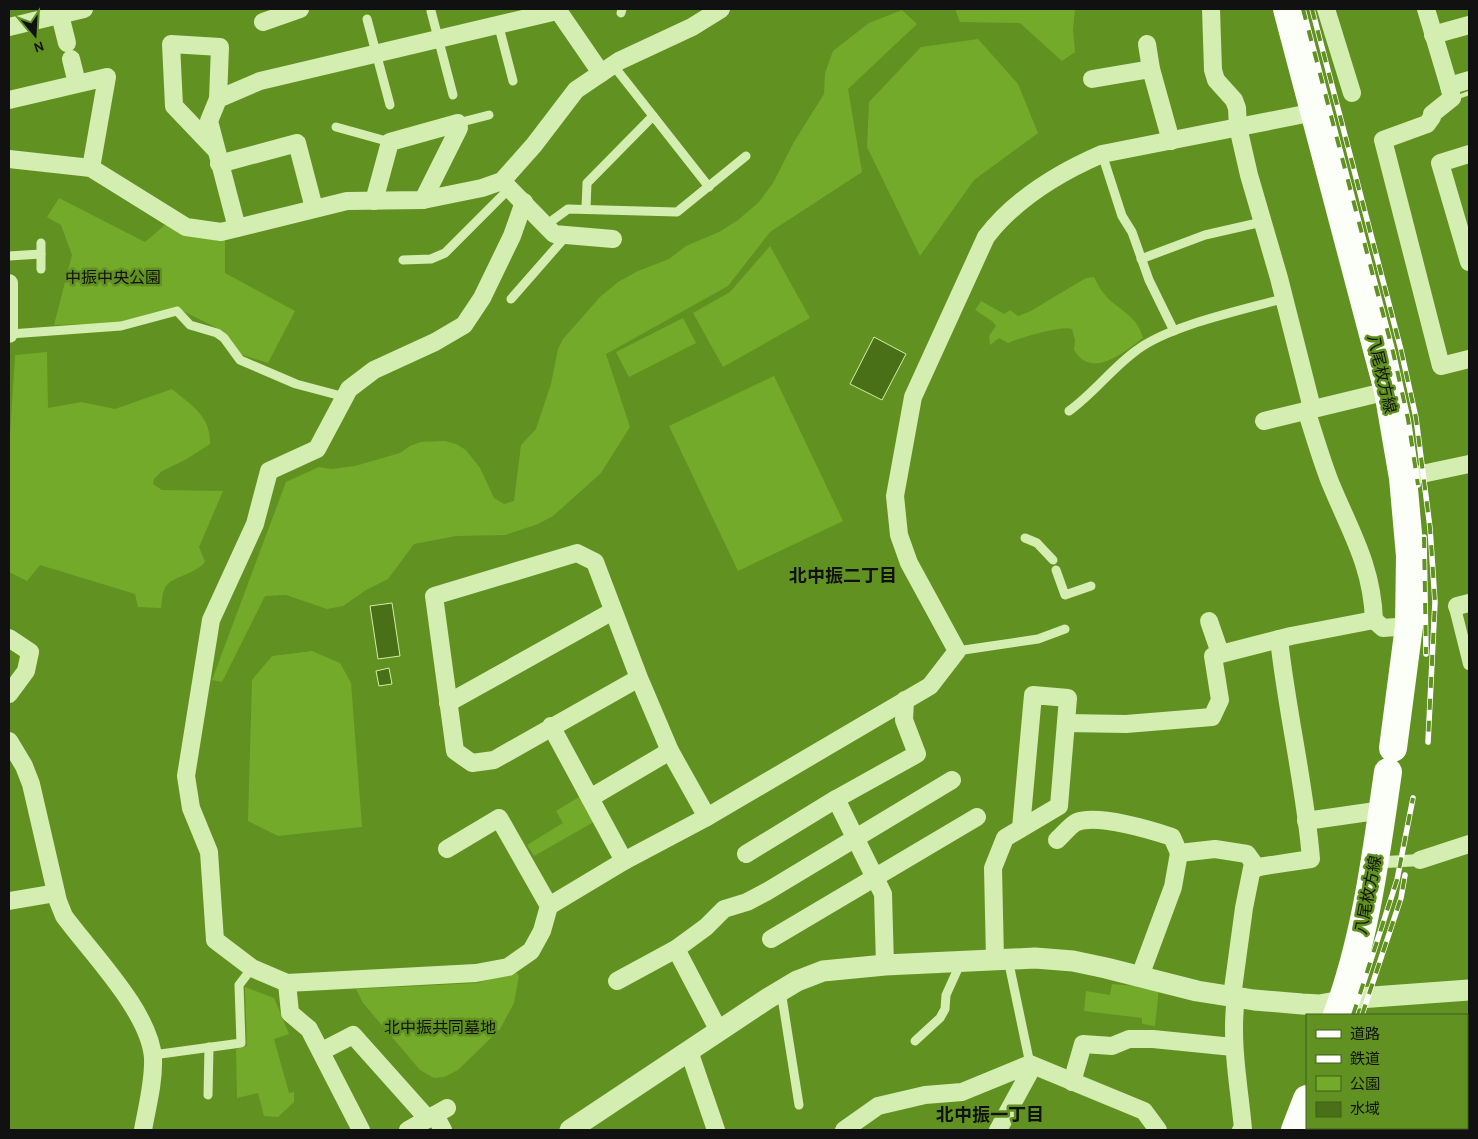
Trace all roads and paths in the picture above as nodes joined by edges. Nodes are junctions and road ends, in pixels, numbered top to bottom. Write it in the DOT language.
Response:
graph roads {
  1 [pos="84,9"];
  2 [pos="300,9"];
  3 [pos="721,9"];
  4 [pos="1211,9"];
  5 [pos="1286,9"];
  6 [pos="1326,9"];
  7 [pos="1426,9"];
  8 [pos="431,10"];
  9 [pos="557,10"];
  10 [pos="60,15"];
  11 [pos="367,19"];
  12 [pos="263,22"];
  13 [pos="1469,25"];
  14 [pos="499,26"];
  15 [pos="9,27"];
  16 [pos="1433,35"];
  17 [pos="438,40"];
  18 [pos="1147,44"];
  19 [pos="377,55"];
  20 [pos="607,69"];
  21 [pos="1151,69"];
  22 [pos="1092,79"];
  23 [pos="1469,80"];
  24 [pos="513,81"];
  25 [pos="77,83"];
  26 [pos="1449,86"];
  27 [pos="1352,93"];
  28 [pos="453,94"];
  29 [pos="218,99"];
  30 [pos="9,100"];
  31 [pos="390,105"];
  32 [pos="1315,112"];
  33 [pos="489,115"];
  34 [pos="653,116"];
  35 [pos="458,122"];
  36 [pos="336,127"];
  37 [pos="1238,127"];
  38 [pos="1171,141"];
  39 [pos="390,142"];
  40 [pos="1102,154"];
  41 [pos="1469,154"];
  42 [pos="746,156"];
  43 [pos="9,158"];
  44 [pos="218,158"];
  45 [pos="91,168"];
  46 [pos="506,185"];
  47 [pos="709,187"];
  48 [pos="422,200"];
  49 [pos="374,201"];
  50 [pos="524,202"];
  51 [pos="314,208"];
  52 [pos="586,208"];
  53 [pos="1262,222"];
  54 [pos="546,225"];
  55 [pos="237,228"];
  56 [pos="568,235"];
  57 [pos="614,238"];
  58 [pos="41,243"];
  59 [pos="41,254"];
  60 [pos="9,256"];
  61 [pos="1141,259"];
  62 [pos="403,260"];
  63 [pos="1469,262"];
  64 [pos="42,269"];
  65 [pos="9,283"];
  66 [pos="1284,298"];
  67 [pos="511,299"];
  68 [pos="1174,331"];
  69 [pos="10,334"];
  70 [pos="1469,359"];
  71 [pos="1388,391"];
  72 [pos="345,397"];
  73 [pos="1309,409"];
  74 [pos="1069,412"];
  75 [pos="1264,421"];
  76 [pos="1469,464"];
  77 [pos="1403,478"];
  78 [pos="1025,538"];
  79 [pos="1053,560"];
  80 [pos="1056,570"];
  81 [pos="1091,586"];
  82 [pos="1463,605"];
  83 [pos="613,611"];
  84 [pos="1374,620"];
  85 [pos="1208,621"];
  86 [pos="1409,626"];
  87 [pos="1065,628"];
  88 [pos="9,638"];
  89 [pos="1280,639"];
  90 [pos="957,651"];
  91 [pos="1220,653"];
  92 [pos="1469,664"];
  93 [pos="639,678"];
  94 [pos="9,694"];
  95 [pos="905,700"];
  96 [pos="448,703"];
  97 [pos="1066,723"];
  98 [pos="551,726"];
  99 [pos="9,741"];
  100 [pos="670,751"];
  101 [pos="952,780"];
  102 [pos="590,798"];
  103 [pos="836,799"];
  104 [pos="1382,810"];
  105 [pos="977,816"];
  106 [pos="707,817"];
  107 [pos="1306,821"];
  108 [pos="1021,828"];
  109 [pos="856,838"];
  110 [pos="1057,840"];
  111 [pos="1469,844"];
  112 [pos="447,849"];
  113 [pos="1178,853"];
  114 [pos="746,854"];
  115 [pos="1376,859"];
  116 [pos="1420,860"];
  117 [pos="624,861"];
  118 [pos="1257,868"];
  119 [pos="874,878"];
  120 [pos="56,893"];
  121 [pos="9,901"];
  122 [pos="550,906"];
  123 [pos="771,939"];
  124 [pos="676,948"];
  125 [pos="1002,959"];
  126 [pos="961,962"];
  127 [pos="885,965"];
  128 [pos="252,968"];
  129 [pos="1140,976"];
  130 [pos="617,981"];
  131 [pos="288,982"];
  132 [pos="1469,990"];
  133 [pos="781,991"];
  134 [pos="1235,993"];
  135 [pos="1340,1008"];
  136 [pos="718,1032"];
  137 [pos="915,1041"];
  138 [pos="209,1047"];
  139 [pos="1233,1048"];
  140 [pos="322,1051"];
  141 [pos="689,1051"];
  142 [pos="153,1055"];
  143 [pos="1032,1065"];
  144 [pos="1072,1082"];
  145 [pos="208,1096"];
  146 [pos="1306,1102"];
  147 [pos="799,1105"];
  148 [pos="438,1118"];
  149 [pos="714,1129"];
  150 [pos="143,1130"];
  151 [pos="361,1130"];
  152 [pos="408,1130"];
  153 [pos="570,1130"];
  154 [pos="844,1130"];
  155 [pos="998,1130"];
  156 [pos="1158,1130"];
  157 [pos="1240,1130"];
  158 [pos="1295,1130"];
  1 -- 10 [label="street"];
  2 -- 12 [label="street"];
  3 -- 20 [label="street"];
  4 -- 37 [label="street"];
  5 -- 32 [label="main road, 八尾枚方線"];
  6 -- 27 [label="street"];
  7 -- 16 [label="street"];
  8 -- 17 [label="lane"];
  9 -- 14 [label="street"];
  9 -- 20 [label="street"];
  10 -- 15 [label="street"];
  10 -- 25 [label="street"];
  11 -- 19 [label="lane"];
  13 -- 16 [label="street"];
  14 -- 17 [label="street"];
  14 -- 24 [label="lane"];
  16 -- 26 [label="street"];
  17 -- 19 [label="street"];
  17 -- 28 [label="lane"];
  18 -- 21 [label="street"];
  19 -- 29 [label="street"];
  19 -- 31 [label="lane"];
  20 -- 34 [label="lane"];
  20 -- 46 [label="street"];
  21 -- 22 [label="street"];
  21 -- 38 [label="street"];
  23 -- 26 [label="street"];
  25 -- 30 [label="street"];
  25 -- 45 [label="street"];
  26 -- 70 [label="street"];
  29 -- 44 [label="street"];
  29 -- 44 [label="street"];
  32 -- 37 [label="street"];
  32 -- 71 [label="main road, 八尾枚方線"];
  33 -- 35 [label="lane"];
  34 -- 47 [label="lane"];
  34 -- 52 [label="lane"];
  35 -- 39 [label="street"];
  35 -- 48 [label="street"];
  36 -- 39 [label="lane"];
  37 -- 38 [label="street"];
  37 -- 53 [label="street"];
  38 -- 40 [label="street"];
  39 -- 49 [label="street"];
  40 -- 61 [label="lane"];
  40 -- 90 [label="street"];
  41 -- 63 [label="street"];
  42 -- 47 [label="lane"];
  43 -- 45 [label="street"];
  44 -- 51 [label="street"];
  44 -- 55 [label="street"];
  45 -- 55 [label="street"];
  46 -- 48 [label="street"];
  46 -- 50 [label="street"];
  46 -- 62 [label="lane"];
  47 -- 52 [label="lane"];
  48 -- 49 [label="street"];
  49 -- 51 [label="street"];
  50 -- 54 [label="street"];
  50 -- 72 [label="street"];
  51 -- 55 [label="street"];
  52 -- 54 [label="lane"];
  53 -- 61 [label="lane"];
  53 -- 66 [label="street"];
  54 -- 56 [label="street"];
  56 -- 57 [label="street"];
  56 -- 67 [label="lane"];
  58 -- 59 [label="lane"];
  59 -- 60 [label="lane"];
  59 -- 64 [label="lane"];
  61 -- 68 [label="lane"];
  65 -- 69 [label="street"];
  66 -- 68 [label="lane"];
  66 -- 73 [label="street"];
  68 -- 74 [label="lane"];
  69 -- 72 [label="lane"];
  71 -- 73 [label="street"];
  71 -- 77 [label="main road, 八尾枚方線"];
  72 -- 128 [label="street"];
  73 -- 75 [label="street"];
  73 -- 84 [label="street"];
  76 -- 77 [label="street"];
  77 -- 86 [label="main road, 八尾枚方線"];
  78 -- 79 [label="lane"];
  80 -- 81 [label="lane"];
  82 -- 92 [label="street"];
  83 -- 93 [label="street"];
  83 -- 96 [label="street"];
  83 -- 96 [label="street"];
  84 -- 86 [label="street"];
  84 -- 89 [label="street"];
  85 -- 91 [label="street"];
  86 -- 104 [label="main road, 八尾枚方線"];
  87 -- 90 [label="lane"];
  88 -- 94 [label="street"];
  89 -- 91 [label="street"];
  89 -- 107 [label="street"];
  90 -- 95 [label="street"];
  91 -- 97 [label="street"];
  93 -- 98 [label="street"];
  93 -- 100 [label="street"];
  95 -- 103 [label="street"];
  95 -- 106 [label="street"];
  96 -- 98 [label="street"];
  97 -- 108 [label="street"];
  97 -- 108 [label="street"];
  98 -- 102 [label="street"];
  99 -- 120 [label="street"];
  100 -- 102 [label="street"];
  100 -- 106 [label="street"];
  101 -- 109 [label="street"];
  102 -- 117 [label="street"];
  103 -- 109 [label="street"];
  103 -- 114 [label="street"];
  104 -- 107 [label="street"];
  104 -- 115 [label="main road, 八尾枚方線"];
  105 -- 119 [label="street"];
  106 -- 117 [label="street"];
  107 -- 118 [label="street"];
  108 -- 125 [label="street"];
  109 -- 119 [label="street"];
  109 -- 124 [label="street"];
  110 -- 113 [label="street"];
  111 -- 116 [label="street"];
  112 -- 122 [label="street"];
  113 -- 118 [label="street"];
  113 -- 129 [label="street"];
  115 -- 116 [label="street"];
  115 -- 135 [label="main road, 八尾枚方線"];
  117 -- 122 [label="street"];
  118 -- 134 [label="street"];
  119 -- 123 [label="street"];
  119 -- 127 [label="street"];
  120 -- 121 [label="street"];
  120 -- 142 [label="street"];
  122 -- 131 [label="street"];
  124 -- 130 [label="street"];
  124 -- 136 [label="street"];
  125 -- 126 [label="street"];
  125 -- 129 [label="street"];
  125 -- 143 [label="lane"];
  126 -- 127 [label="street"];
  126 -- 137 [label="lane"];
  127 -- 133 [label="street"];
  128 -- 131 [label="street"];
  128 -- 138 [label="lane"];
  129 -- 134 [label="street"];
  131 -- 140 [label="street"];
  132 -- 135 [label="street"];
  133 -- 136 [label="street"];
  133 -- 147 [label="lane"];
  134 -- 135 [label="street"];
  134 -- 139 [label="street"];
  136 -- 141 [label="street"];
  138 -- 142 [label="lane"];
  138 -- 145 [label="lane"];
  139 -- 144 [label="street"];
  139 -- 157 [label="street"];
  140 -- 148 [label="street"];
  140 -- 151 [label="street"];
  141 -- 149 [label="street"];
  141 -- 153 [label="street"];
  142 -- 150 [label="street"];
  143 -- 144 [label="street"];
  143 -- 154 [label="street"];
  143 -- 155 [label="street"];
  144 -- 156 [label="street"];
  146 -- 158 [label="main road"];
  148 -- 152 [label="street"];
}
